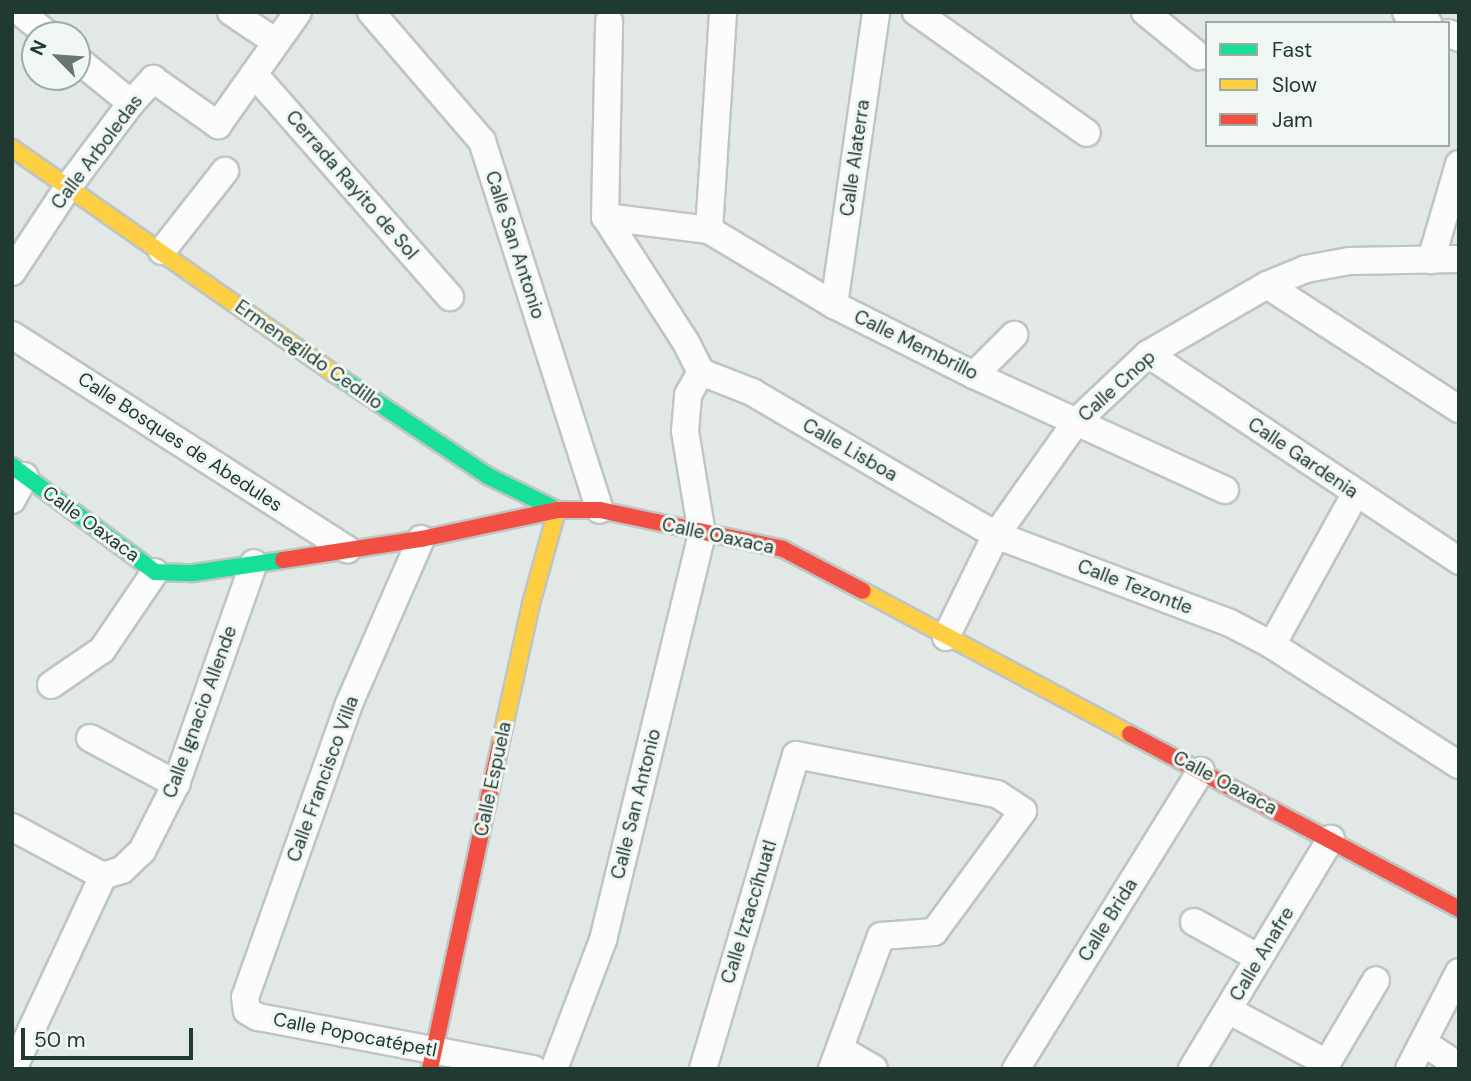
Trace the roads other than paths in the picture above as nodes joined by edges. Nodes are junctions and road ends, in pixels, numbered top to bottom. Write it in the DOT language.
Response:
graph roads {
  1 [pos="231,12"];
  2 [pos="298,12"];
  3 [pos="371,12"];
  4 [pos="723,12"];
  5 [pos="876,12"];
  6 [pos="916,12"];
  7 [pos="1406,12"];
  8 [pos="1159,16"];
  9 [pos="609,21"];
  10 [pos="1424,21"];
  11 [pos="276,42"];
  12 [pos="1199,56"];
  13 [pos="91,70"];
  14 [pos="254,74"];
  15 [pos="131,103"];
  16 [pos="1087,133"];
  17 [pos="12,148"];
  18 [pos="1459,164"];
  19 [pos="225,171"];
  20 [pos="68,187"];
  21 [pos="605,217"];
  22 [pos="709,230"];
  23 [pos="162,251"];
  24 [pos="1459,259"];
  25 [pos="1431,260"];
  26 [pos="12,272"];
  27 [pos="1267,285"];
  28 [pos="450,297"];
  29 [pos="834,305"];
  30 [pos="12,335"];
  31 [pos="1014,335"];
  32 [pos="1148,354"];
  33 [pos="701,372"];
  34 [pos="974,374"];
  35 [pos="1459,409"];
  36 [pos="1076,422"];
  37 [pos="19,471"];
  38 [pos="1225,490"];
  39 [pos="1356,493"];
  40 [pos="12,500"];
  41 [pos="556,510"];
  42 [pos="600,510"];
  43 [pos="702,534"];
  44 [pos="996,535"];
  45 [pos="421,539"];
  46 [pos="347,549"];
  47 [pos="1459,561"];
  48 [pos="254,563"];
  49 [pos="155,572"];
  50 [pos="946,637"];
  51 [pos="1272,645"];
  52 [pos="51,685"];
  53 [pos="90,738"];
  54 [pos="1459,765"];
  55 [pos="1201,771"];
  56 [pos="176,784"];
  57 [pos="12,827"];
  58 [pos="1331,839"];
  59 [pos="103,876"];
  60 [pos="1459,909"];
  61 [pos="1194,922"];
  62 [pos="1259,958"];
  63 [pos="1459,972"];
  64 [pos="1376,981"];
  65 [pos="1228,1010"];
  66 [pos="258,1017"];
  67 [pos="1424,1043"];
  68 [pos="432,1059"];
  69 [pos="836,1059"];
  70 [pos="1459,1066"];
  71 [pos="13,1069"];
  72 [pos="533,1069"];
  73 [pos="554,1069"];
  74 [pos="703,1069"];
  75 [pos="874,1069"];
  76 [pos="1016,1069"];
  77 [pos="1192,1069"];
  78 [pos="1409,1069"];
  1 -- 11 [label="street"];
  2 -- 11 [label="street, Calle Arboledas"];
  3 -- 42 [label="street, Calle San Antonio"];
  4 -- 22 [label="street"];
  5 -- 29 [label="street, Calle Alaterra"];
  6 -- 16 [label="street"];
  7 -- 10 [label="street"];
  8 -- 12 [label="street"];
  9 -- 21 [label="street"];
  11 -- 14 [label="street, Calle Arboledas"];
  13 -- 15 [label="street"];
  14 -- 15 [label="street, Calle Arboledas"];
  14 -- 28 [label="street, Cerrada Rayito de Sol"];
  15 -- 20 [label="street, Calle Arboledas"];
  17 -- 20 [label="street, Ermenegildo Cedillo"];
  18 -- 25 [label="street"];
  19 -- 23 [label="street"];
  20 -- 23 [label="street, Ermenegildo Cedillo"];
  20 -- 26 [label="street, Calle Arboledas"];
  21 -- 22 [label="street, Calle Membrillo"];
  21 -- 33 [label="street"];
  22 -- 29 [label="street, Calle Membrillo"];
  23 -- 41 [label="street, Ermenegildo Cedillo"];
  24 -- 25 [label="street, Calle Cnop"];
  25 -- 27 [label="street, Calle Cnop"];
  27 -- 32 [label="street, Calle Cnop"];
  27 -- 35 [label="street"];
  29 -- 34 [label="street, Calle Membrillo"];
  30 -- 46 [label="street, Calle Bosques de Abedules"];
  31 -- 34 [label="street"];
  32 -- 36 [label="street, Calle Cnop"];
  32 -- 39 [label="street, Calle Gardenia"];
  33 -- 43 [label="street"];
  33 -- 44 [label="street, Calle Lisboa"];
  34 -- 36 [label="street, Calle Membrillo"];
  36 -- 38 [label="street, Calle Membrillo"];
  36 -- 44 [label="street, Calle Cnop"];
  37 -- 40 [label="street"];
  37 -- 49 [label="street, Calle Oaxaca"];
  39 -- 47 [label="street, Calle Gardenia"];
  39 -- 51 [label="street"];
  41 -- 42 [label="street, Calle Oaxaca"];
  41 -- 45 [label="street, Calle Oaxaca"];
  41 -- 68 [label="street, Calle Espuela"];
  42 -- 43 [label="street, Calle Oaxaca"];
  43 -- 50 [label="street, Calle Oaxaca"];
  43 -- 73 [label="street, Calle San Antonio"];
  44 -- 50 [label="street, Calle Cnop"];
  44 -- 51 [label="street, Calle Tezontle"];
  45 -- 46 [label="street, Calle Oaxaca"];
  45 -- 66 [label="street, Calle Francisco Villa"];
  46 -- 48 [label="street, Calle Oaxaca"];
  48 -- 49 [label="street, Calle Oaxaca"];
  48 -- 56 [label="street, Calle Ignacio Allende"];
  49 -- 52 [label="street"];
  50 -- 55 [label="street, Calle Oaxaca"];
  51 -- 54 [label="street, Calle Tezontle"];
  53 -- 56 [label="street"];
  55 -- 58 [label="street, Calle Oaxaca"];
  55 -- 76 [label="street, Calle Brida"];
  56 -- 59 [label="street, Calle Ignacio Allende"];
  57 -- 59 [label="street"];
  58 -- 60 [label="street, Calle Oaxaca"];
  58 -- 62 [label="street, Calle Anafre"];
  59 -- 71 [label="street"];
  61 -- 62 [label="street"];
  62 -- 65 [label="street, Calle Anafre"];
  63 -- 67 [label="street"];
  64 -- 65 [label="street"];
  65 -- 77 [label="street, Calle Anafre"];
  66 -- 68 [label="street, Calle Popocatépetl"];
  67 -- 70 [label="street"];
  67 -- 78 [label="street"];
  68 -- 72 [label="street, Calle Popocatépetl"];
  69 -- 74 [label="street, Calle Iztaccíhuatl"];
  69 -- 75 [label="street"];
}
